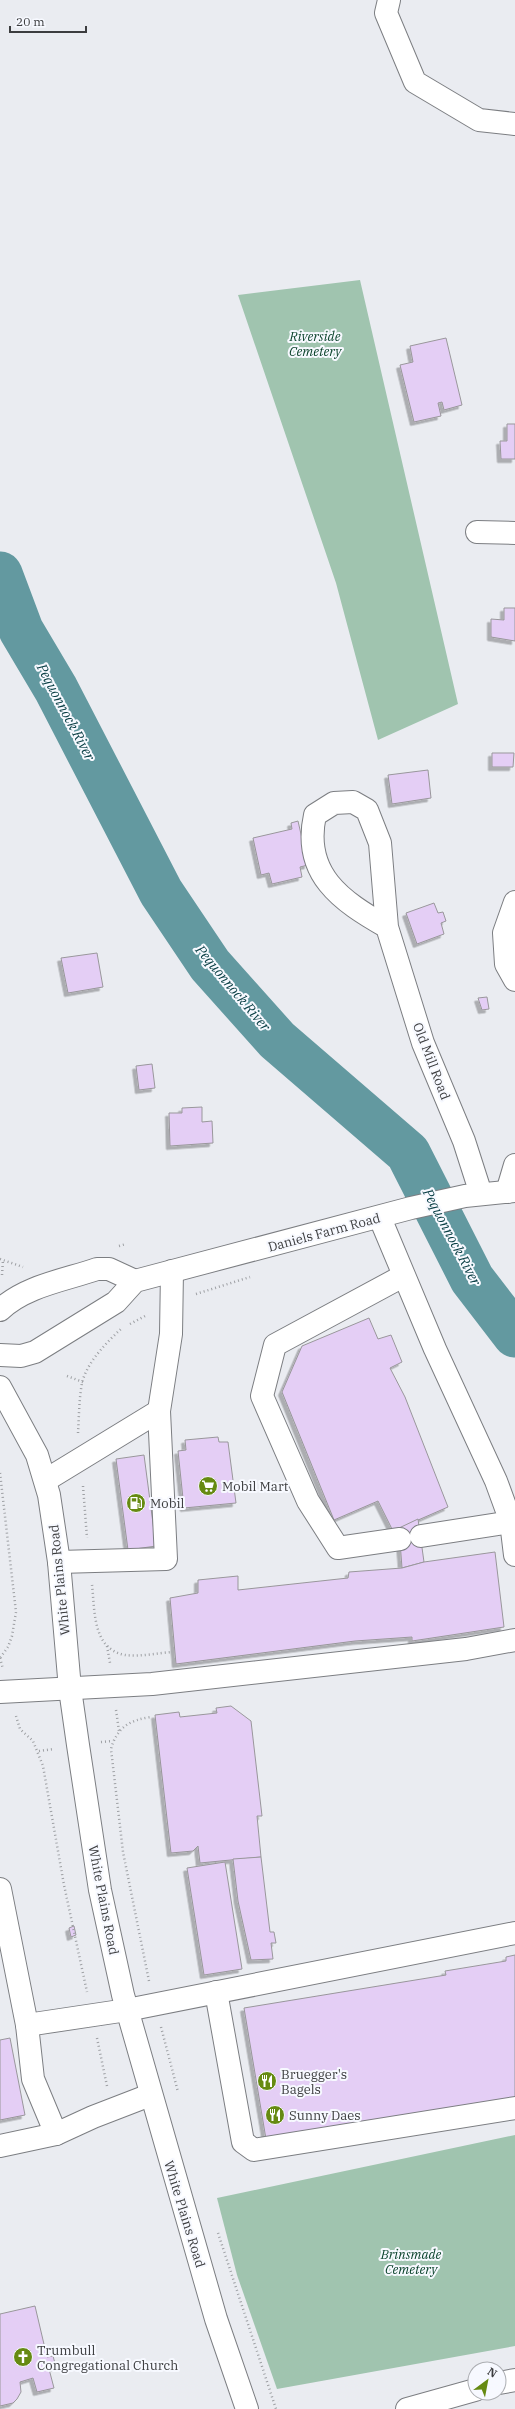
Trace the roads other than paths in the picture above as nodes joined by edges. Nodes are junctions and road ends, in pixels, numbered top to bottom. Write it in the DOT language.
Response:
graph roads {
  1 [pos="389,0"];
  2 [pos="515,124"];
  3 [pos="476,532"];
  4 [pos="515,532"];
  5 [pos="515,902"];
  6 [pos="387,927"];
  7 [pos="515,980"];
  8 [pos="515,1165"];
  9 [pos="511,1191"];
  10 [pos="473,1195"];
  11 [pos="380,1218"];
  12 [pos="172,1271"];
  13 [pos="403,1276"];
  14 [pos="135,1280"];
  15 [pos="0,1310"];
  16 [pos="0,1356"];
  17 [pos="0,1387"];
  18 [pos="159,1411"];
  19 [pos="46,1480"];
  20 [pos="511,1522"];
  21 [pos="421,1536"];
  22 [pos="400,1539"];
  23 [pos="515,1556"];
  24 [pos="59,1562"];
  25 [pos="515,1640"];
  26 [pos="70,1689"];
  27 [pos="0,1692"];
  28 [pos="0,1889"];
  29 [pos="515,1934"];
  30 [pos="216,1992"];
  31 [pos="127,2010"];
  32 [pos="27,2025"];
  33 [pos="150,2095"];
  34 [pos="515,2108"];
  35 [pos="56,2134"];
  36 [pos="0,2146"];
  37 [pos="467,2394"];
  38 [pos="449,2403"];
  39 [pos="247,2409"];
  40 [pos="407,2409"];
  1 -- 2 [label="main road"];
  3 -- 4 [label="main road"];
  5 -- 7 [label="main road"];
  6 -- 6 [label="main road, Old Mill Road"];
  6 -- 10 [label="main road, Old Mill Road"];
  8 -- 9 [label="main road"];
  9 -- 10 [label="main road, Daniels Farm Road"];
  10 -- 11 [label="main road, Daniels Farm Road"];
  11 -- 12 [label="main road, Daniels Farm Road"];
  11 -- 13 [label="main road"];
  12 -- 14 [label="main road, Daniels Farm Road"];
  12 -- 18 [label="main road"];
  13 -- 20 [label="main road"];
  13 -- 22 [label="main road"];
  14 -- 15 [label="main road"];
  14 -- 16 [label="main road"];
  17 -- 19 [label="main road, White Plains Road"];
  18 -- 19 [label="main road"];
  18 -- 24 [label="main road"];
  19 -- 24 [label="main road, White Plains Road"];
  20 -- 21 [label="main road"];
  20 -- 23 [label="main road"];
  24 -- 26 [label="main road, White Plains Road"];
  25 -- 26 [label="main road"];
  26 -- 27 [label="main road"];
  26 -- 31 [label="main road, White Plains Road"];
  28 -- 32 [label="main road"];
  29 -- 30 [label="main road"];
  30 -- 31 [label="main road"];
  30 -- 34 [label="main road"];
  31 -- 32 [label="main road"];
  31 -- 33 [label="main road, White Plains Road"];
  32 -- 35 [label="main road"];
  33 -- 35 [label="main road"];
  33 -- 39 [label="main road, White Plains Road"];
  35 -- 36 [label="main road"];
  37 -- 38 [label="main road"];
  38 -- 40 [label="main road"];
}
